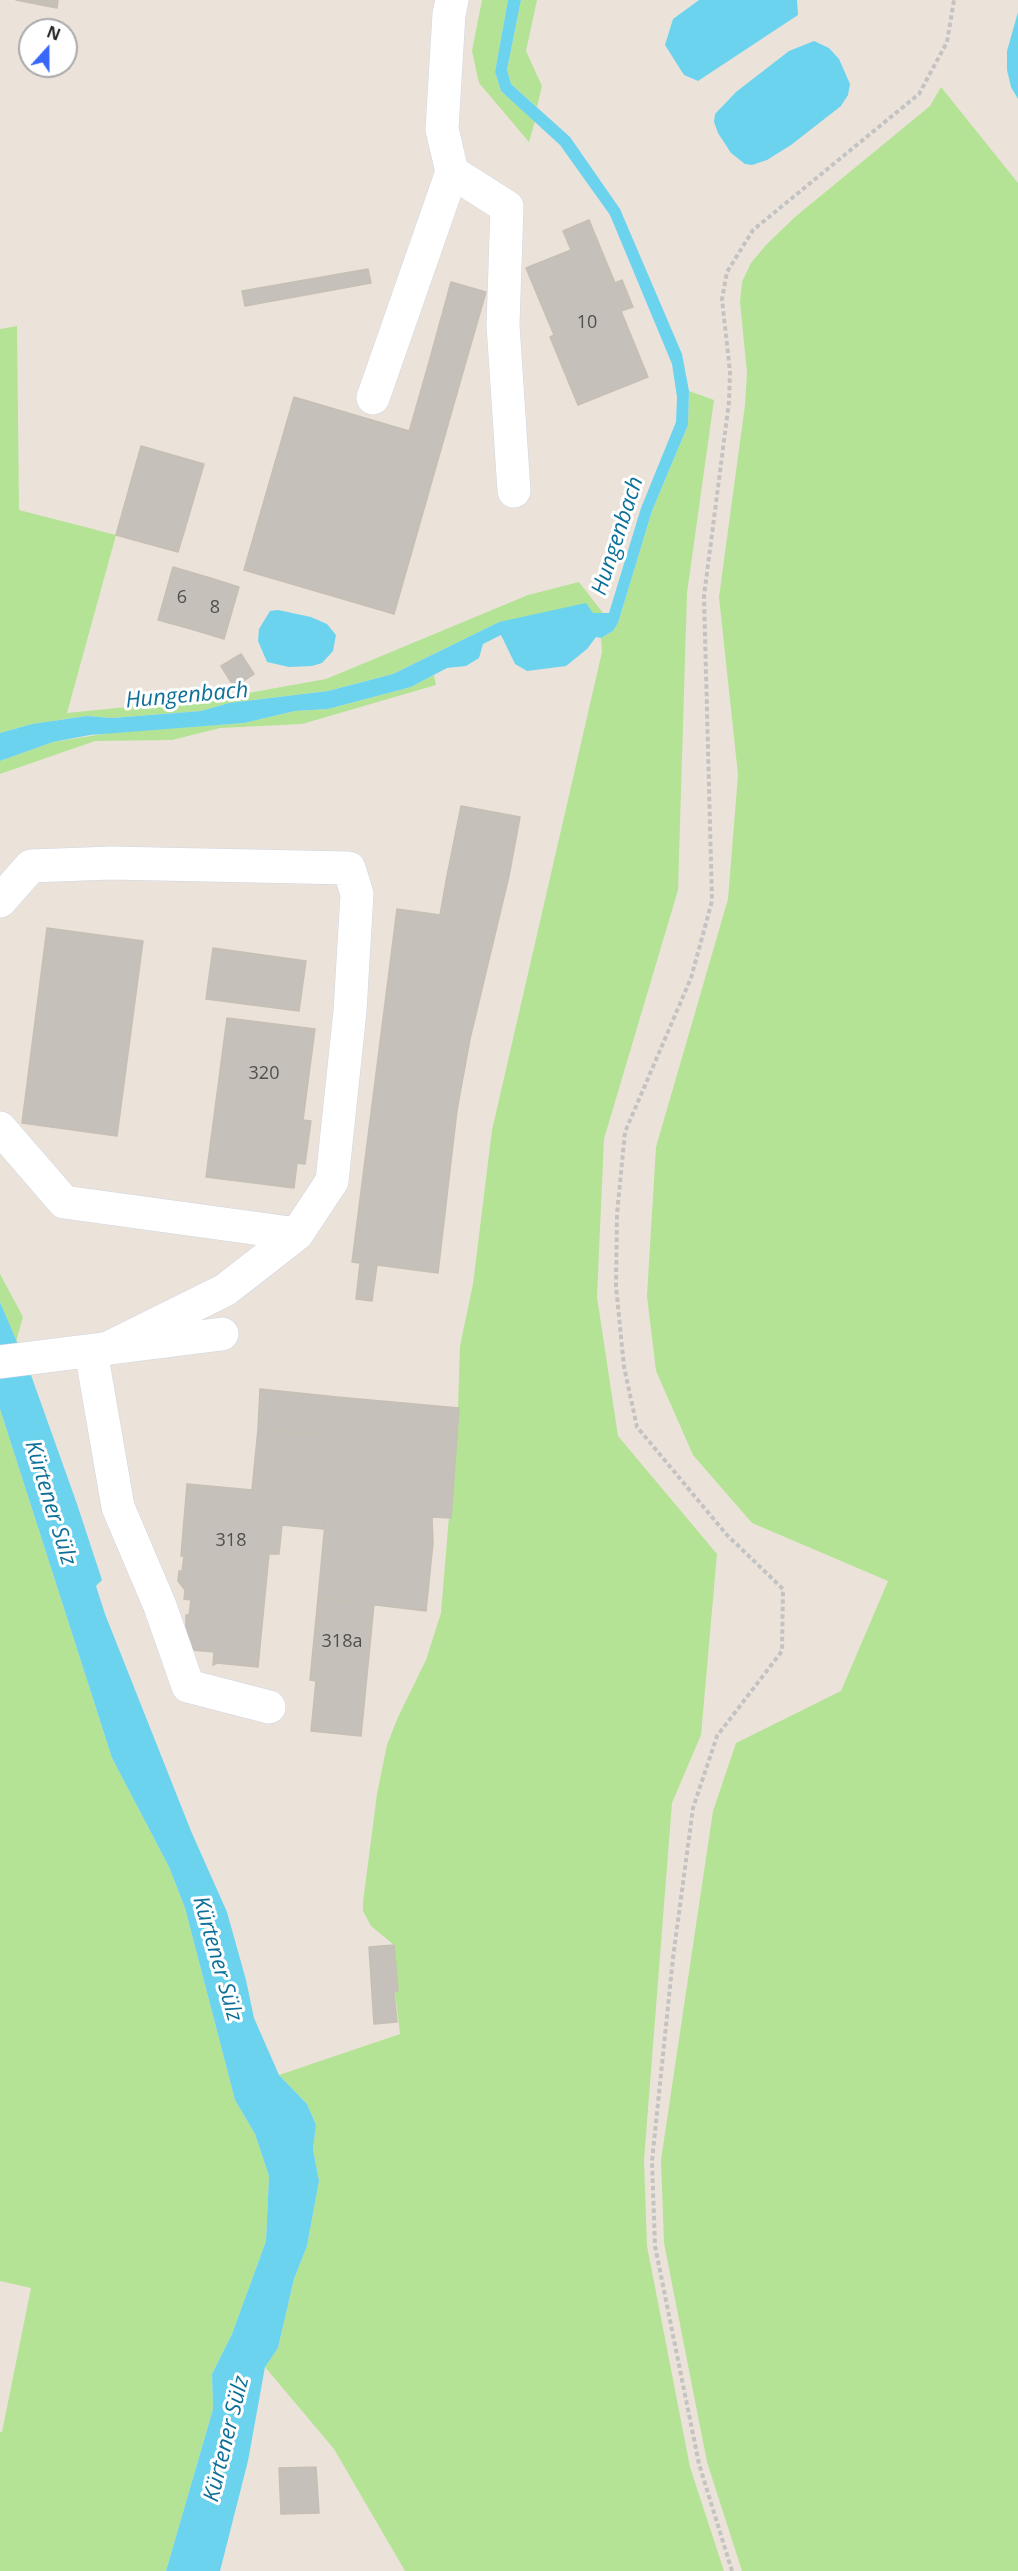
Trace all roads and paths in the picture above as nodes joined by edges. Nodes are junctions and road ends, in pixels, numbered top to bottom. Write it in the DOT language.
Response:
graph roads {
  1 [pos="452,0"];
  2 [pos="954,0"];
  3 [pos="452,172"];
  4 [pos="374,398"];
  5 [pos="514,491"];
  6 [pos="0,901"];
  7 [pos="0,1128"];
  8 [pos="297,1234"];
  9 [pos="222,1334"];
  10 [pos="98,1350"];
  11 [pos="12,1360"];
  12 [pos="268,1707"];
  13 [pos="732,2571"];
  1 -- 3 [label="street"];
  2 -- 13 [label="path"];
  3 -- 4 [label="street"];
  3 -- 5 [label="street"];
  6 -- 8 [label="street"];
  7 -- 8 [label="street"];
  8 -- 10 [label="street"];
  9 -- 10 [label="street"];
  10 -- 11 [label="street"];
  10 -- 12 [label="street"];
}
